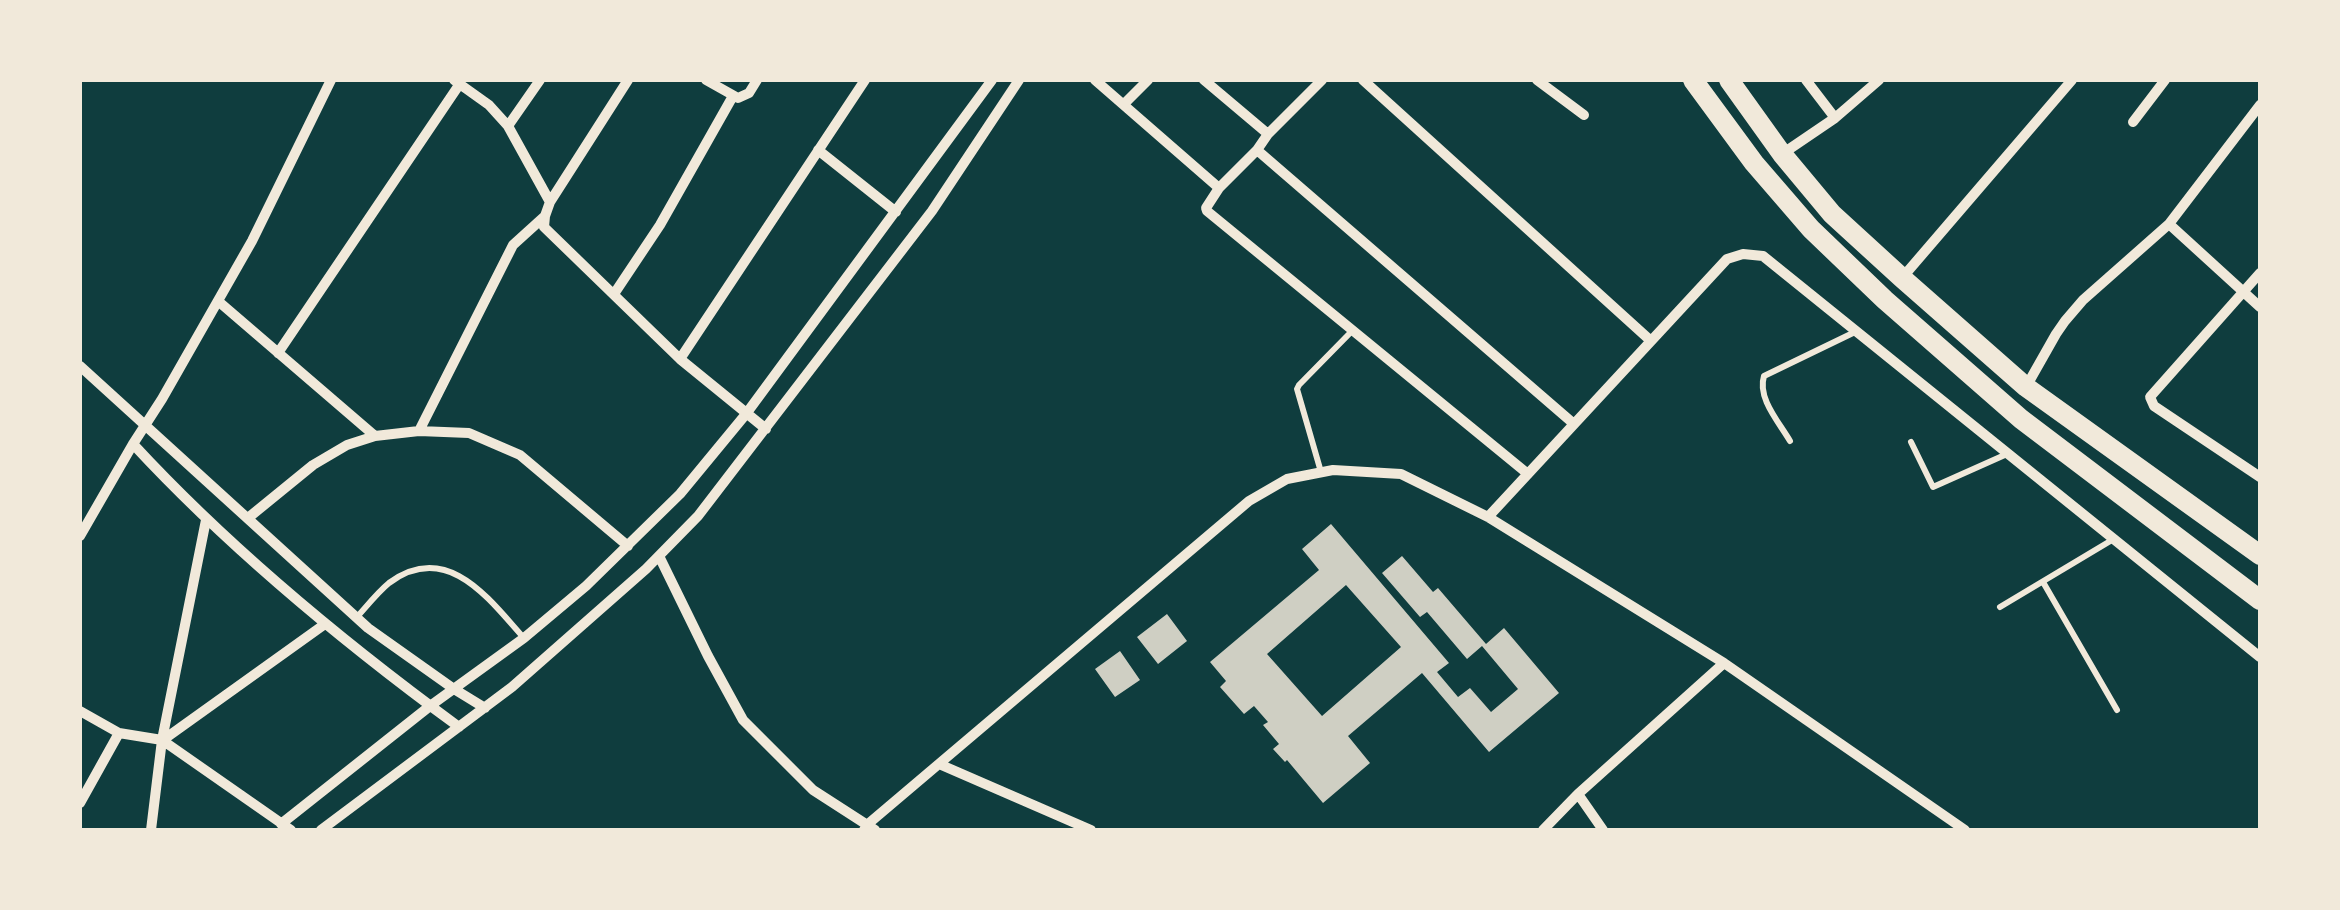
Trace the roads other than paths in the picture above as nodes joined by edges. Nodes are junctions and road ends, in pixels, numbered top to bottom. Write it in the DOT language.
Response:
graph roads {
  1 [pos="331,80"];
  2 [pos="540,80"];
  3 [pos="628,80"];
  4 [pos="706,80"];
  5 [pos="757,80"];
  6 [pos="865,80"];
  7 [pos="992,80"];
  8 [pos="1020,80"];
  9 [pos="1095,80"];
  10 [pos="1148,80"];
  11 [pos="1204,80"];
  12 [pos="1322,80"];
  13 [pos="1363,80"];
  14 [pos="1538,80"];
  15 [pos="1693,80"];
  16 [pos="1729,80"];
  17 [pos="1806,80"];
  18 [pos="1879,80"];
  19 [pos="2072,80"];
  20 [pos="2165,80"];
  21 [pos="456,82"];
  22 [pos="733,96"];
  23 [pos="1124,104"];
  24 [pos="2260,105"];
  25 [pos="1584,114"];
  26 [pos="1835,118"];
  27 [pos="2133,122"];
  28 [pos="508,126"];
  29 [pos="1268,134"];
  30 [pos="818,150"];
  31 [pos="1257,150"];
  32 [pos="1782,154"];
  33 [pos="1219,188"];
  34 [pos="550,202"];
  35 [pos="896,212"];
  36 [pos="544,216"];
  37 [pos="2168,224"];
  38 [pos="2260,274"];
  39 [pos="1902,278"];
  40 [pos="2243,290"];
  41 [pos="614,294"];
  42 [pos="218,301"];
  43 [pos="2260,307"];
  44 [pos="1353,330"];
  45 [pos="1856,332"];
  46 [pos="1651,340"];
  47 [pos="278,353"];
  48 [pos="680,359"];
  49 [pos="80,366"];
  50 [pos="2026,387"];
  51 [pos="746,414"];
  52 [pos="1574,424"];
  53 [pos="147,426"];
  54 [pos="766,430"];
  55 [pos="419,431"];
  56 [pos="374,436"];
  57 [pos="1790,440"];
  58 [pos="1911,442"];
  59 [pos="132,444"];
  60 [pos="2008,454"];
  61 [pos="1322,472"];
  62 [pos="1528,474"];
  63 [pos="2260,478"];
  64 [pos="1488,517"];
  65 [pos="248,518"];
  66 [pos="206,520"];
  67 [pos="80,536"];
  68 [pos="2114,539"];
  69 [pos="628,546"];
  70 [pos="2260,555"];
  71 [pos="660,556"];
  72 [pos="2043,582"];
  73 [pos="2260,600"];
  74 [pos="2000,607"];
  75 [pos="357,617"];
  76 [pos="325,624"];
  77 [pos="524,638"];
  78 [pos="2260,657"];
  79 [pos="1724,663"];
  80 [pos="454,689"];
  81 [pos="430,706"];
  82 [pos="485,708"];
  83 [pos="2118,710"];
  84 [pos="80,711"];
  85 [pos="459,727"];
  86 [pos="119,733"];
  87 [pos="162,740"];
  88 [pos="939,764"];
  89 [pos="1578,794"];
  90 [pos="80,803"];
  91 [pos="286,827"];
  92 [pos="869,828"];
  93 [pos="151,830"];
  94 [pos="321,830"];
  95 [pos="1090,830"];
  96 [pos="1543,830"];
  97 [pos="1603,830"];
  98 [pos="1965,830"];
  1 -- 42 [label="street"];
  2 -- 28 [label="street"];
  3 -- 34 [label="street"];
  4 -- 22 [label="street"];
  5 -- 22 [label="street"];
  6 -- 30 [label="street"];
  7 -- 35 [label="street"];
  8 -- 54 [label="street"];
  9 -- 23 [label="street"];
  10 -- 23 [label="street"];
  11 -- 29 [label="street"];
  12 -- 29 [label="street"];
  13 -- 46 [label="street"];
  14 -- 25 [label="street"];
  15 -- 73 [label="highway"];
  16 -- 32 [label="highway"];
  17 -- 26 [label="street"];
  18 -- 26 [label="street"];
  19 -- 39 [label="street"];
  20 -- 27 [label="street"];
  21 -- 28 [label="street"];
  21 -- 47 [label="street"];
  22 -- 41 [label="street"];
  23 -- 33 [label="street"];
  24 -- 37 [label="street"];
  26 -- 32 [label="street"];
  28 -- 34 [label="street"];
  29 -- 31 [label="street"];
  30 -- 35 [label="street"];
  30 -- 48 [label="street"];
  31 -- 33 [label="street"];
  31 -- 52 [label="street"];
  32 -- 39 [label="highway"];
  33 -- 44 [label="street"];
  34 -- 36 [label="street"];
  35 -- 51 [label="street"];
  36 -- 41 [label="street"];
  36 -- 55 [label="street"];
  37 -- 40 [label="street"];
  37 -- 50 [label="street"];
  38 -- 40 [label="street"];
  39 -- 50 [label="highway"];
  40 -- 43 [label="street"];
  40 -- 63 [label="street"];
  41 -- 48 [label="street"];
  42 -- 47 [label="street"];
  42 -- 53 [label="street"];
  44 -- 61 [label="lane"];
  44 -- 62 [label="street"];
  45 -- 46 [label="street"];
  45 -- 57 [label="lane"];
  45 -- 60 [label="street"];
  46 -- 52 [label="street"];
  47 -- 56 [label="street"];
  48 -- 51 [label="street"];
  49 -- 53 [label="street"];
  50 -- 70 [label="highway"];
  51 -- 54 [label="street"];
  51 -- 69 [label="street"];
  52 -- 62 [label="street"];
  53 -- 59 [label="street"];
  53 -- 65 [label="street"];
  54 -- 71 [label="street"];
  55 -- 56 [label="street"];
  55 -- 69 [label="street"];
  56 -- 65 [label="street"];
  58 -- 60 [label="lane"];
  59 -- 66 [label="street"];
  59 -- 67 [label="street"];
  60 -- 68 [label="street"];
  61 -- 64 [label="street"];
  61 -- 88 [label="street"];
  62 -- 64 [label="street"];
  64 -- 79 [label="street"];
  65 -- 75 [label="street"];
  66 -- 76 [label="street"];
  66 -- 87 [label="street"];
  68 -- 72 [label="lane"];
  68 -- 78 [label="street"];
  69 -- 77 [label="street"];
  71 -- 82 [label="street"];
  71 -- 92 [label="street"];
  72 -- 74 [label="lane"];
  72 -- 83 [label="lane"];
  75 -- 77 [label="lane"];
  75 -- 80 [label="street"];
  76 -- 81 [label="street"];
  76 -- 87 [label="street"];
  77 -- 80 [label="street"];
  79 -- 89 [label="street"];
  79 -- 98 [label="street"];
  80 -- 81 [label="street"];
  80 -- 82 [label="street"];
  81 -- 85 [label="street"];
  81 -- 91 [label="street"];
  82 -- 85 [label="street"];
  84 -- 86 [label="street"];
  85 -- 94 [label="street"];
  86 -- 87 [label="street"];
  86 -- 90 [label="street"];
  87 -- 91 [label="street"];
  87 -- 93 [label="street"];
  88 -- 92 [label="street"];
  88 -- 95 [label="street"];
  89 -- 96 [label="street"];
  89 -- 97 [label="street"];
}
